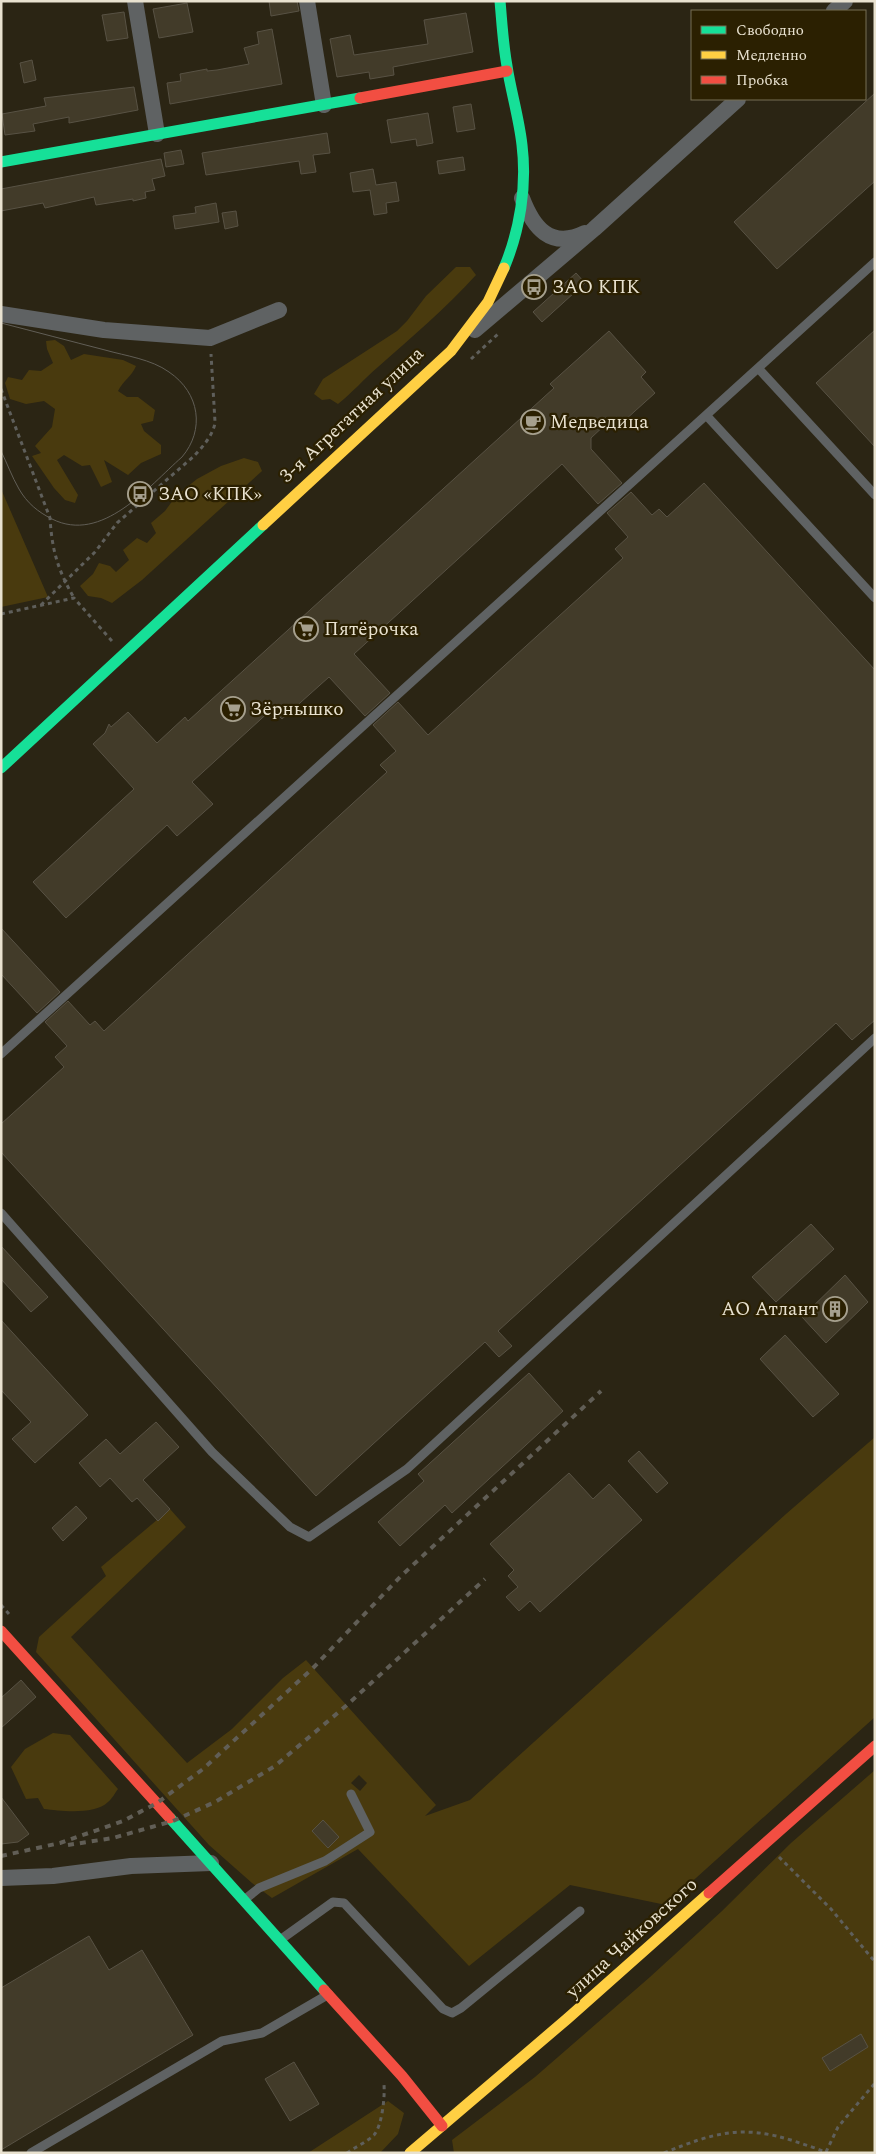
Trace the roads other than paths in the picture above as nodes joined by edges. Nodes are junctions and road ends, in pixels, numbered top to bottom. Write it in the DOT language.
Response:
graph roads {
  1 [pos="135,1"];
  2 [pos="307,1"];
  3 [pos="500,1"];
  4 [pos="845,1"];
  5 [pos="835,10"];
  6 [pos="507,70"];
  7 [pos="737,100"];
  8 [pos="324,105"];
  9 [pos="158,134"];
  10 [pos="1,162"];
  11 [pos="522,198"];
  12 [pos="594,229"];
  13 [pos="875,262"];
  14 [pos="279,310"];
  15 [pos="1,314"];
  16 [pos="451,351"];
  17 [pos="758,368"];
  18 [pos="706,415"];
  19 [pos="875,495"];
  20 [pos="875,598"];
  21 [pos="1,768"];
  22 [pos="875,1038"];
  23 [pos="1,1054"];
  24 [pos="1,1213"];
  25 [pos="1,1631"];
  26 [pos="875,1746"];
  27 [pos="351,1794"];
  28 [pos="211,1864"];
  29 [pos="1,1878"];
  30 [pos="244,1900"];
  31 [pos="580,1911"];
  32 [pos="280,1940"];
  33 [pos="329,1994"];
  34 [pos="442,2126"];
  35 [pos="31,2153"];
  36 [pos="410,2153"];
  1 -- 9 [label="street"];
  2 -- 8 [label="street"];
  3 -- 6 [label="main road"];
  4 -- 5 [label="street"];
  6 -- 8 [label="main road"];
  6 -- 11 [label="main road"];
  7 -- 12 [label="street, 3-я Агрегатная улица"];
  8 -- 9 [label="main road"];
  9 -- 10 [label="main road"];
  11 -- 12 [label="street"];
  11 -- 16 [label="main road"];
  12 -- 16 [label="street, 3-я Агрегатная улица"];
  13 -- 17 [label="lane"];
  14 -- 15 [label="street"];
  16 -- 21 [label="main road, 3-я Агрегатная улица"];
  17 -- 18 [label="lane"];
  17 -- 19 [label="lane"];
  18 -- 20 [label="lane"];
  18 -- 23 [label="lane"];
  22 -- 24 [label="lane"];
  25 -- 28 [label="main road"];
  26 -- 34 [label="main road, улица Чайковского"];
  27 -- 30 [label="lane"];
  28 -- 29 [label="street"];
  28 -- 30 [label="main road"];
  30 -- 32 [label="main road"];
  31 -- 32 [label="lane"];
  32 -- 33 [label="main road"];
  33 -- 34 [label="main road"];
  33 -- 35 [label="lane"];
  34 -- 36 [label="main road, улица Чайковского"];
}
